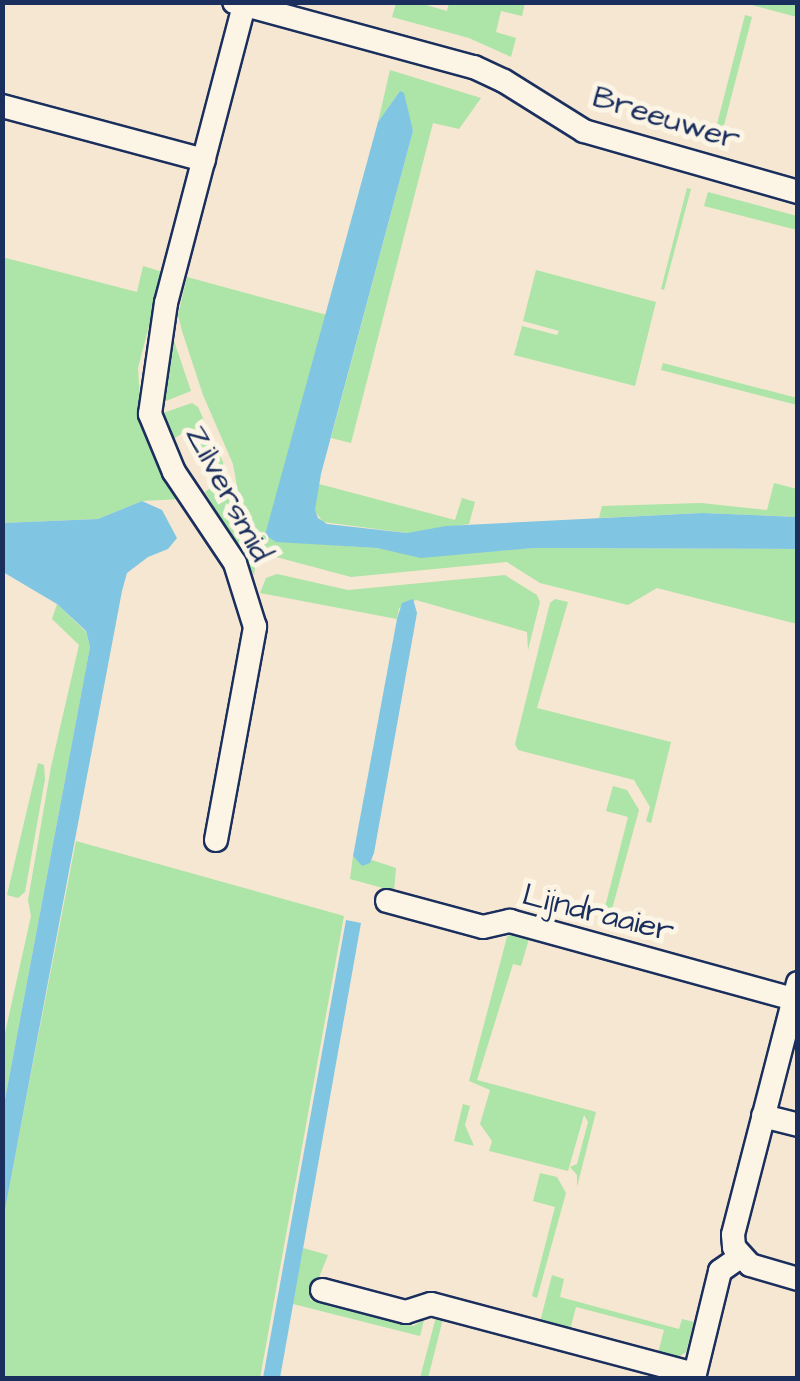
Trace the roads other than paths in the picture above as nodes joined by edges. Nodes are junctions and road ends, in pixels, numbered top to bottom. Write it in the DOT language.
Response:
graph roads {
  1 [pos="239,4"];
  2 [pos="2,106"];
  3 [pos="204,160"];
  4 [pos="798,192"];
  5 [pos="216,840"];
  6 [pos="387,902"];
  7 [pos="795,991"];
  8 [pos="763,1116"];
  9 [pos="798,1125"];
  10 [pos="740,1258"];
  11 [pos="798,1279"];
  12 [pos="322,1290"];
  13 [pos="694,1376"];
  1 -- 3 [label="street, Zilversmid"];
  1 -- 4 [label="street, Breeuwer"];
  2 -- 3 [label="street"];
  3 -- 5 [label="street, Zilversmid"];
  6 -- 7 [label="street, Lijndraaier"];
  7 -- 8 [label="street, Lijndraaier"];
  8 -- 9 [label="street"];
  8 -- 10 [label="street, Lijndraaier"];
  10 -- 11 [label="street"];
  10 -- 13 [label="street"];
  12 -- 13 [label="street"];
}
